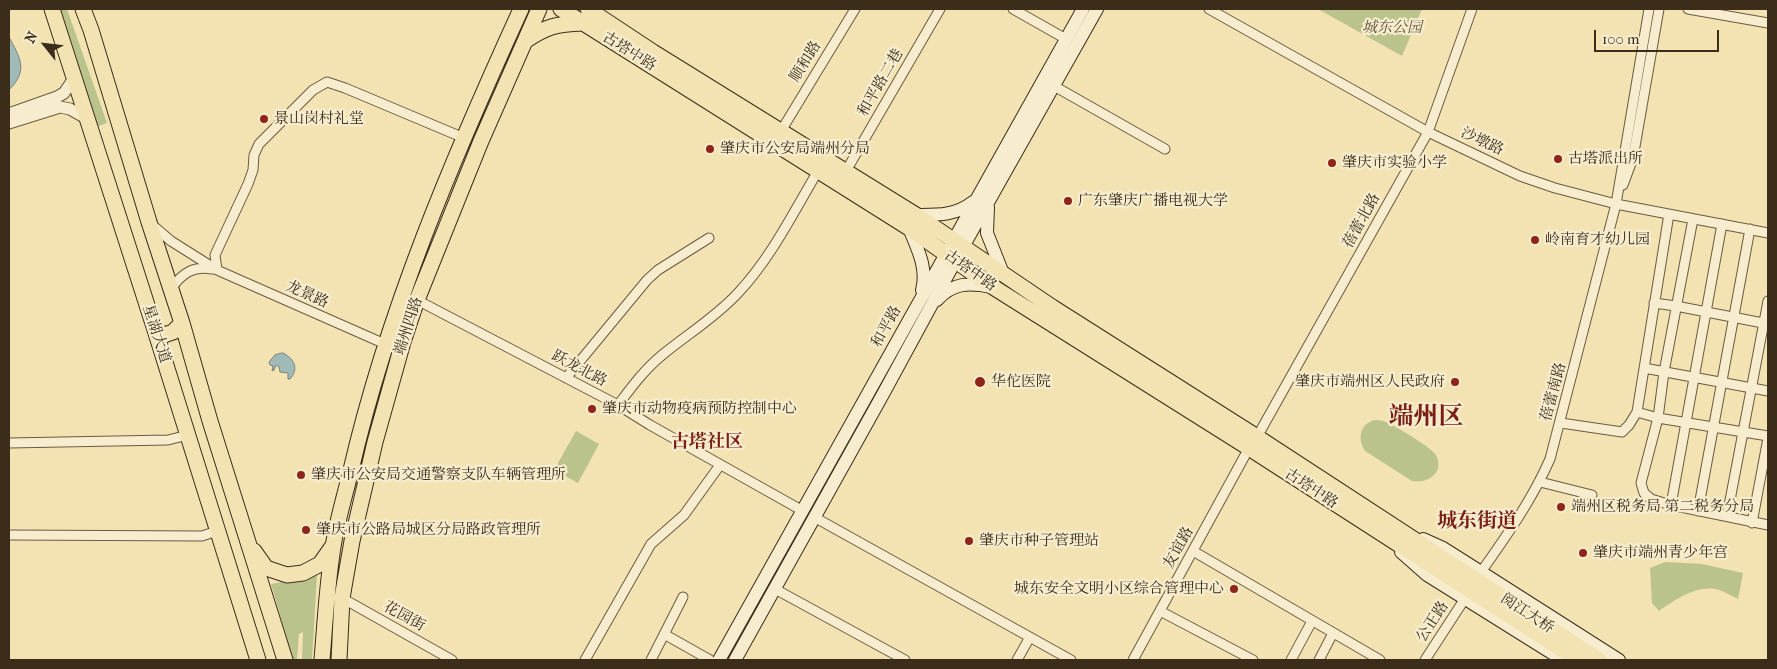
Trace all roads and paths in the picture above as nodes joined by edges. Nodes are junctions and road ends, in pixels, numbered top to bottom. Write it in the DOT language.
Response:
graph roads {
  1 [pos="52,9"];
  2 [pos="83,9"];
  3 [pos="512,9"];
  4 [pos="520,9"];
  5 [pos="539,9"];
  6 [pos="562,9"];
  7 [pos="856,9"];
  8 [pos="940,9"];
  9 [pos="1013,9"];
  10 [pos="1083,9"];
  11 [pos="1097,9"];
  12 [pos="1209,9"];
  13 [pos="1472,9"];
  14 [pos="1649,9"];
  15 [pos="1659,9"];
  16 [pos="1688,9"];
  17 [pos="593,11"];
  18 [pos="1723,12"];
  19 [pos="583,23"];
  20 [pos="1768,23"];
  21 [pos="509,35"];
  22 [pos="1066,39"];
  23 [pos="524,42"];
  24 [pos="650,58"];
  25 [pos="75,77"];
  26 [pos="1054,86"];
  27 [pos="9,114"];
  28 [pos="86,118"];
  29 [pos="9,123"];
  30 [pos="781,131"];
  31 [pos="1428,132"];
  32 [pos="464,138"];
  33 [pos="1165,149"];
  34 [pos="818,171"];
  35 [pos="846,171"];
  36 [pos="442,193"];
  37 [pos="458,199"];
  38 [pos="982,202"];
  39 [pos="1616,204"];
  40 [pos="1669,214"];
  41 [pos="1693,219"];
  42 [pos="149,222"];
  43 [pos="912,222"];
  44 [pos="1722,224"];
  45 [pos="1750,229"];
  46 [pos="1768,233"];
  47 [pos="709,238"];
  48 [pos="954,251"];
  49 [pos="217,270"];
  50 [pos="1004,276"];
  51 [pos="993,287"];
  52 [pos="171,289"];
  53 [pos="417,300"];
  54 [pos="1768,301"];
  55 [pos="1654,304"];
  56 [pos="924,305"];
  57 [pos="1676,306"];
  58 [pos="1706,312"];
  59 [pos="1049,314"];
  60 [pos="1733,317"];
  61 [pos="182,322"];
  62 [pos="1766,324"];
  63 [pos="155,330"];
  64 [pos="385,344"];
  65 [pos="1644,368"];
  66 [pos="1664,372"];
  67 [pos="1694,377"];
  68 [pos="566,378"];
  69 [pos="1722,382"];
  70 [pos="1752,388"];
  71 [pos="1768,391"];
  72 [pos="618,406"];
  73 [pos="1637,412"];
  74 [pos="1658,418"];
  75 [pos="1686,422"];
  76 [pos="1560,423"];
  77 [pos="1713,426"];
  78 [pos="1744,431"];
  79 [pos="188,436"];
  80 [pos="1768,437"];
  81 [pos="9,443"];
  82 [pos="1253,443"];
  83 [pos="720,465"];
  84 [pos="1540,482"];
  85 [pos="1592,495"];
  86 [pos="1671,505"];
  87 [pos="1698,511"];
  88 [pos="809,514"];
  89 [pos="1727,516"];
  90 [pos="1752,523"];
  91 [pos="1768,525"];
  92 [pos="1383,528"];
  93 [pos="217,531"];
  94 [pos="9,535"];
  95 [pos="247,541"];
  96 [pos="333,546"];
  97 [pos="1193,551"];
  98 [pos="1452,572"];
  99 [pos="1481,572"];
  100 [pos="775,589"];
  101 [pos="683,597"];
  102 [pos="342,598"];
  103 [pos="1464,600"];
  104 [pos="1160,611"];
  105 [pos="1312,621"];
  106 [pos="324,631"];
  107 [pos="340,631"];
  108 [pos="1333,633"];
  109 [pos="664,634"];
  110 [pos="1030,638"];
  111 [pos="258,660"];
  112 [pos="285,660"];
  113 [pos="322,660"];
  114 [pos="339,660"];
  115 [pos="452,660"];
  116 [pos="585,660"];
  117 [pos="651,660"];
  118 [pos="710,660"];
  119 [pos="719,660"];
  120 [pos="735,660"];
  121 [pos="906,660"];
  122 [pos="1017,660"];
  123 [pos="1071,660"];
  124 [pos="1133,660"];
  125 [pos="1253,660"];
  126 [pos="1291,660"];
  127 [pos="1319,660"];
  128 [pos="1380,660"];
  129 [pos="1425,660"];
  130 [pos="1563,660"];
  131 [pos="1578,660"];
  132 [pos="1599,660"];
  133 [pos="1619,660"];
  1 -- 25 [label="main road, 星湖大道"];
  2 -- 42 [label="main road, 星湖大道"];
  3 -- 21 [label="main road"];
  4 -- 21 [label="main road, 端州四路"];
  5 -- 23 [label="main road, 端州四路"];
  6 -- 19 [label="main road, 古塔中路"];
  7 -- 30 [label="street, 顺和路"];
  8 -- 35 [label="street, 和平路二巷"];
  9 -- 22 [label="street"];
  10 -- 22 [label="main road, 和平路"];
  11 -- 26 [label="main road, 和平路"];
  12 -- 31 [label="street, 沙墩路"];
  13 -- 31 [label="street, 蓓蕾北路"];
  14 -- 39 [label="street, 蓓蕾南路"];
  15 -- 39 [label="street, 蓓蕾南路"];
  16 -- 18 [label="street"];
  17 -- 24 [label="main road, 古塔中路"];
  18 -- 20 [label="street"];
  19 -- 23 [label="main road"];
  19 -- 24 [label="main road, 古塔中路"];
  21 -- 32 [label="main road, 端州四路"];
  22 -- 38 [label="main road, 和平路"];
  23 -- 37 [label="main road, 端州四路"];
  24 -- 30 [label="main road, 古塔中路"];
  24 -- 34 [label="main road, 古塔中路"];
  25 -- 27 [label="street"];
  25 -- 28 [label="main road, 星湖大道"];
  26 -- 33 [label="street"];
  26 -- 38 [label="main road, 和平路"];
  28 -- 29 [label="street"];
  28 -- 63 [label="main road, 星湖大道"];
  30 -- 35 [label="main road, 古塔中路"];
  31 -- 39 [label="street, 沙墩路"];
  31 -- 82 [label="street, 蓓蕾北路"];
  32 -- 36 [label="main road, 端州四路"];
  32 -- 49 [label="street"];
  34 -- 43 [label="main road, 古塔中路"];
  34 -- 72 [label="street"];
  35 -- 43 [label="main road, 古塔中路"];
  36 -- 37 [label="main road"];
  36 -- 64 [label="main road, 端州四路"];
  37 -- 53 [label="main road, 端州四路"];
  38 -- 43 [label="main road"];
  38 -- 48 [label="main road, 和平路"];
  38 -- 50 [label="main road"];
  39 -- 40 [label="street, 沙墩路"];
  39 -- 76 [label="street, 蓓蕾南路"];
  40 -- 41 [label="street, 沙墩路"];
  40 -- 55 [label="street"];
  41 -- 44 [label="street, 沙墩路"];
  41 -- 57 [label="street"];
  42 -- 49 [label="street"];
  42 -- 52 [label="main road, 星湖大道"];
  43 -- 48 [label="main road, 古塔中路"];
  43 -- 56 [label="main road"];
  44 -- 45 [label="street, 沙墩路"];
  44 -- 58 [label="street"];
  45 -- 46 [label="street, 沙墩路"];
  45 -- 60 [label="street"];
  47 -- 68 [label="street"];
  48 -- 50 [label="main road, 古塔中路"];
  48 -- 51 [label="main road, 古塔中路"];
  48 -- 56 [label="main road, 和平路"];
  49 -- 52 [label="street"];
  49 -- 64 [label="street, 龙景路"];
  50 -- 59 [label="main road, 古塔中路"];
  51 -- 56 [label="main road"];
  51 -- 59 [label="main road, 古塔中路"];
  52 -- 61 [label="main road, 星湖大道"];
  53 -- 68 [label="street, 跃龙北路"];
  53 -- 102 [label="main road, 端州四路"];
  54 -- 62 [label="street"];
  55 -- 57 [label="street"];
  55 -- 65 [label="street"];
  56 -- 88 [label="main road, 和平路"];
  57 -- 58 [label="street"];
  57 -- 66 [label="street"];
  58 -- 60 [label="street"];
  58 -- 67 [label="street"];
  59 -- 82 [label="main road, 古塔中路"];
  60 -- 62 [label="street"];
  60 -- 69 [label="street"];
  61 -- 63 [label="main road"];
  61 -- 95 [label="main road, 星湖大道"];
  62 -- 70 [label="street"];
  63 -- 79 [label="main road, 星湖大道"];
  64 -- 96 [label="main road, 端州四路"];
  65 -- 66 [label="street"];
  65 -- 73 [label="street"];
  66 -- 67 [label="street"];
  66 -- 74 [label="street"];
  67 -- 69 [label="street"];
  67 -- 75 [label="street"];
  68 -- 72 [label="street, 跃龙北路"];
  69 -- 70 [label="street"];
  69 -- 77 [label="street"];
  70 -- 71 [label="street"];
  70 -- 78 [label="street"];
  72 -- 83 [label="street, 跃龙北路"];
  73 -- 74 [label="street"];
  73 -- 76 [label="street"];
  74 -- 75 [label="street"];
  74 -- 86 [label="street"];
  75 -- 77 [label="street"];
  75 -- 86 [label="street"];
  76 -- 84 [label="street, 蓓蕾南路"];
  77 -- 78 [label="street"];
  77 -- 87 [label="street"];
  78 -- 80 [label="street"];
  78 -- 89 [label="street"];
  79 -- 81 [label="street"];
  79 -- 93 [label="main road, 星湖大道"];
  80 -- 90 [label="street"];
  82 -- 92 [label="main road, 古塔中路"];
  82 -- 97 [label="street, 友谊路"];
  83 -- 88 [label="street, 跃龙北路"];
  83 -- 116 [label="street"];
  84 -- 85 [label="street"];
  84 -- 99 [label="street, 蓓蕾南路"];
  86 -- 87 [label="street"];
  87 -- 89 [label="street"];
  88 -- 100 [label="main road, 和平路"];
  88 -- 110 [label="street, 跃龙北路"];
  88 -- 119 [label="main road, 和平路"];
  89 -- 90 [label="street"];
  90 -- 91 [label="street"];
  92 -- 98 [label="main road, 古塔中路"];
  92 -- 99 [label="main road, 古塔中路"];
  92 -- 103 [label="main road, 古塔中路"];
  93 -- 94 [label="street"];
  93 -- 111 [label="main road, 星湖大道"];
  95 -- 96 [label="main road"];
  95 -- 112 [label="main road, 星湖大道"];
  96 -- 106 [label="main road, 端州四路"];
  97 -- 104 [label="street, 友谊路"];
  97 -- 105 [label="street"];
  98 -- 131 [label="main road, 阅江大桥"];
  98 -- 132 [label="main road, 阅江大桥"];
  99 -- 133 [label="main road, 古塔中路"];
  100 -- 120 [label="main road, 和平路"];
  100 -- 121 [label="street"];
  101 -- 109 [label="street"];
  102 -- 107 [label="main road, 端州四路"];
  102 -- 115 [label="street, 花园街"];
  103 -- 129 [label="street, 公正路"];
  103 -- 130 [label="main road, 古塔中路"];
  104 -- 124 [label="street, 友谊路"];
  104 -- 125 [label="street"];
  105 -- 108 [label="street"];
  105 -- 126 [label="street"];
  106 -- 107 [label="main road"];
  106 -- 113 [label="main road, 端州四路"];
  107 -- 114 [label="main road, 端州四路"];
  108 -- 127 [label="street"];
  108 -- 128 [label="street"];
  109 -- 117 [label="street"];
  109 -- 118 [label="street"];
  110 -- 122 [label="street"];
  110 -- 123 [label="street, 跃龙北路"];
}
